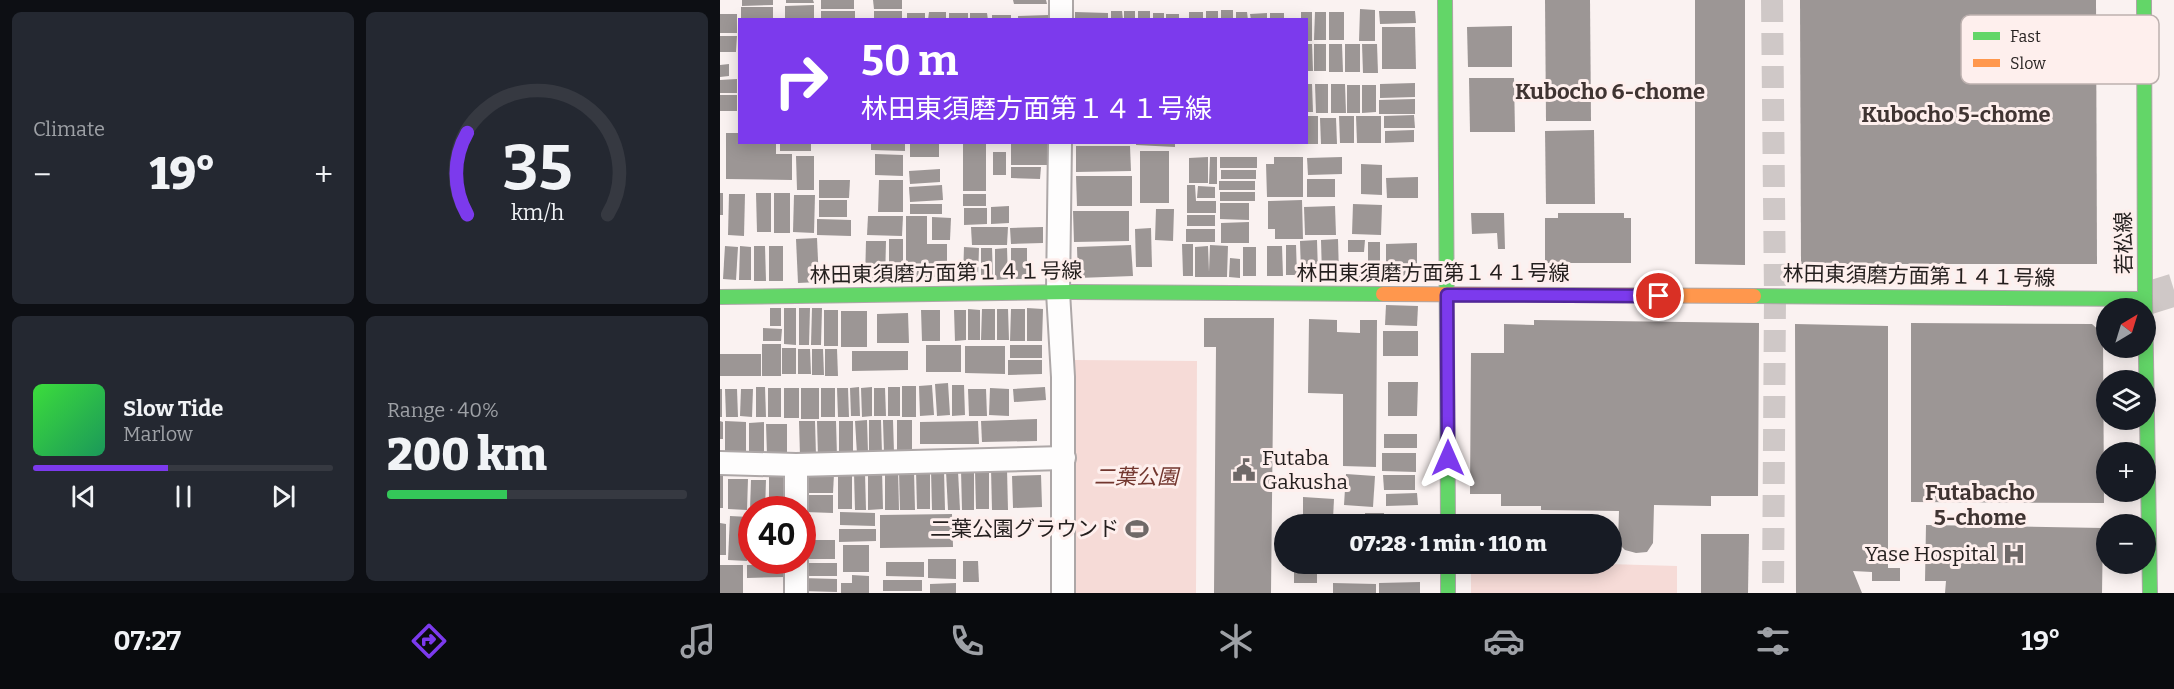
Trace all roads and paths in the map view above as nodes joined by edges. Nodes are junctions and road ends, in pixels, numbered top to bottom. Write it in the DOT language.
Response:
graph roads {
  1 [pos="1061,0"];
  2 [pos="1445,0"];
  3 [pos="2144,0"];
  4 [pos="2144,15"];
  5 [pos="1061,18"];
  6 [pos="2144,84"];
  7 [pos="1060,144"];
  8 [pos="1058,292"];
  9 [pos="1447,295"];
  10 [pos="720,297"];
  11 [pos="2145,298"];
  12 [pos="2096,299"];
  13 [pos="2146,358"];
  14 [pos="1064,458"];
  15 [pos="720,463"];
  16 [pos="796,465"];
  17 [pos="796,496"];
  18 [pos="1448,514"];
  19 [pos="796,574"];
  20 [pos="1448,574"];
  21 [pos="796,593"];
  22 [pos="1063,593"];
  23 [pos="1448,593"];
  24 [pos="2150,593"];
  1 -- 5 [label="street"];
  2 -- 9 [label="street"];
  3 -- 4 [label="street, 若松線"];
  6 -- 11 [label="street, 若松線"];
  7 -- 8 [label="street"];
  8 -- 9 [label="street, 林田東須磨方面第１４１号線"];
  8 -- 10 [label="street, 林田東須磨方面第１４１号線"];
  8 -- 14 [label="street"];
  9 -- 12 [label="street, 林田東須磨方面第１４１号線"];
  9 -- 18 [label="street"];
  13 -- 24 [label="street, 若松線"];
  14 -- 16 [label="street"];
  14 -- 22 [label="street"];
  15 -- 16 [label="street"];
  16 -- 17 [label="street"];
  19 -- 21 [label="street"];
  20 -- 23 [label="street"];
}
